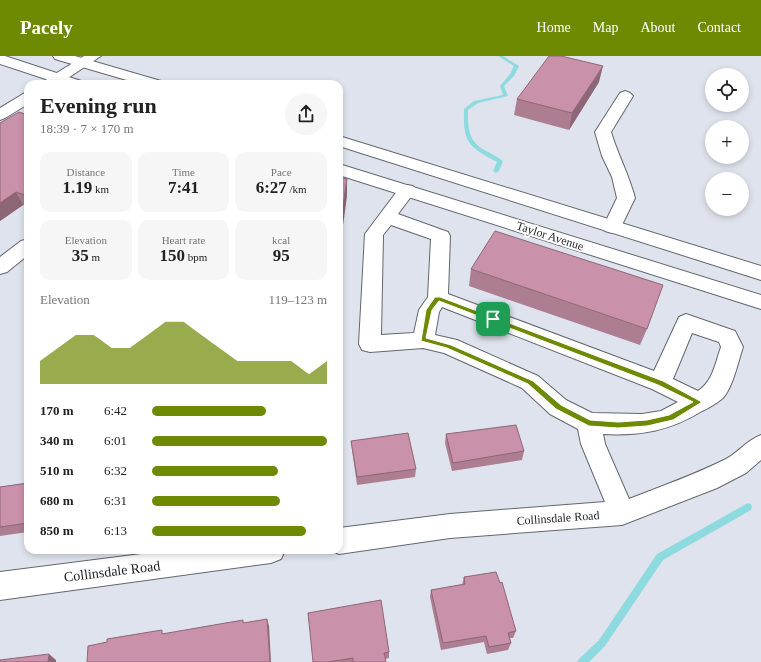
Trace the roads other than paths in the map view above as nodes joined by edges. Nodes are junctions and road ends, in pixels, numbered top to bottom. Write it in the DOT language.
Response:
graph roads {
  1 [pos="60,56"];
  2 [pos="0,59"];
  3 [pos="89,59"];
  4 [pos="51,80"];
  5 [pos="55,80"];
  6 [pos="145,80"];
  7 [pos="625,96"];
  8 [pos="24,100"];
  9 [pos="0,114"];
  10 [pos="343,142"];
  11 [pos="343,170"];
  12 [pos="407,190"];
  13 [pos="560,211"];
  14 [pos="387,217"];
  15 [pos="612,227"];
  16 [pos="24,248"];
  17 [pos="0,267"];
  18 [pos="761,273"];
  19 [pos="438,298"];
  20 [pos="761,302"];
  21 [pos="423,340"];
  22 [pos="660,383"];
  23 [pos="699,402"];
  24 [pos="589,423"];
  25 [pos="761,444"];
  26 [pos="622,514"];
  27 [pos="343,540"];
  28 [pos="241,554"];
  29 [pos="0,586"];
  1 -- 3 [label="main road"];
  2 -- 4 [label="main road"];
  3 -- 5 [label="main road"];
  3 -- 6 [label="main road"];
  7 -- 15 [label="main road"];
  8 -- 9 [label="main road"];
  10 -- 13 [label="main road"];
  11 -- 12 [label="main road, Taylor Avenue"];
  12 -- 13 [label="main road"];
  12 -- 14 [label="main road"];
  12 -- 20 [label="main road, Taylor Avenue"];
  13 -- 15 [label="main road"];
  14 -- 19 [label="main road"];
  14 -- 21 [label="main road"];
  15 -- 18 [label="main road"];
  16 -- 17 [label="main road"];
  19 -- 21 [label="main road"];
  19 -- 22 [label="main road"];
  21 -- 24 [label="main road"];
  22 -- 23 [label="main road"];
  22 -- 23 [label="main road"];
  23 -- 24 [label="main road"];
  24 -- 26 [label="main road"];
  25 -- 26 [label="main road, Collinsdale Road"];
  26 -- 27 [label="main road, Collinsdale Road"];
  28 -- 29 [label="main road, Collinsdale Road"];
}
